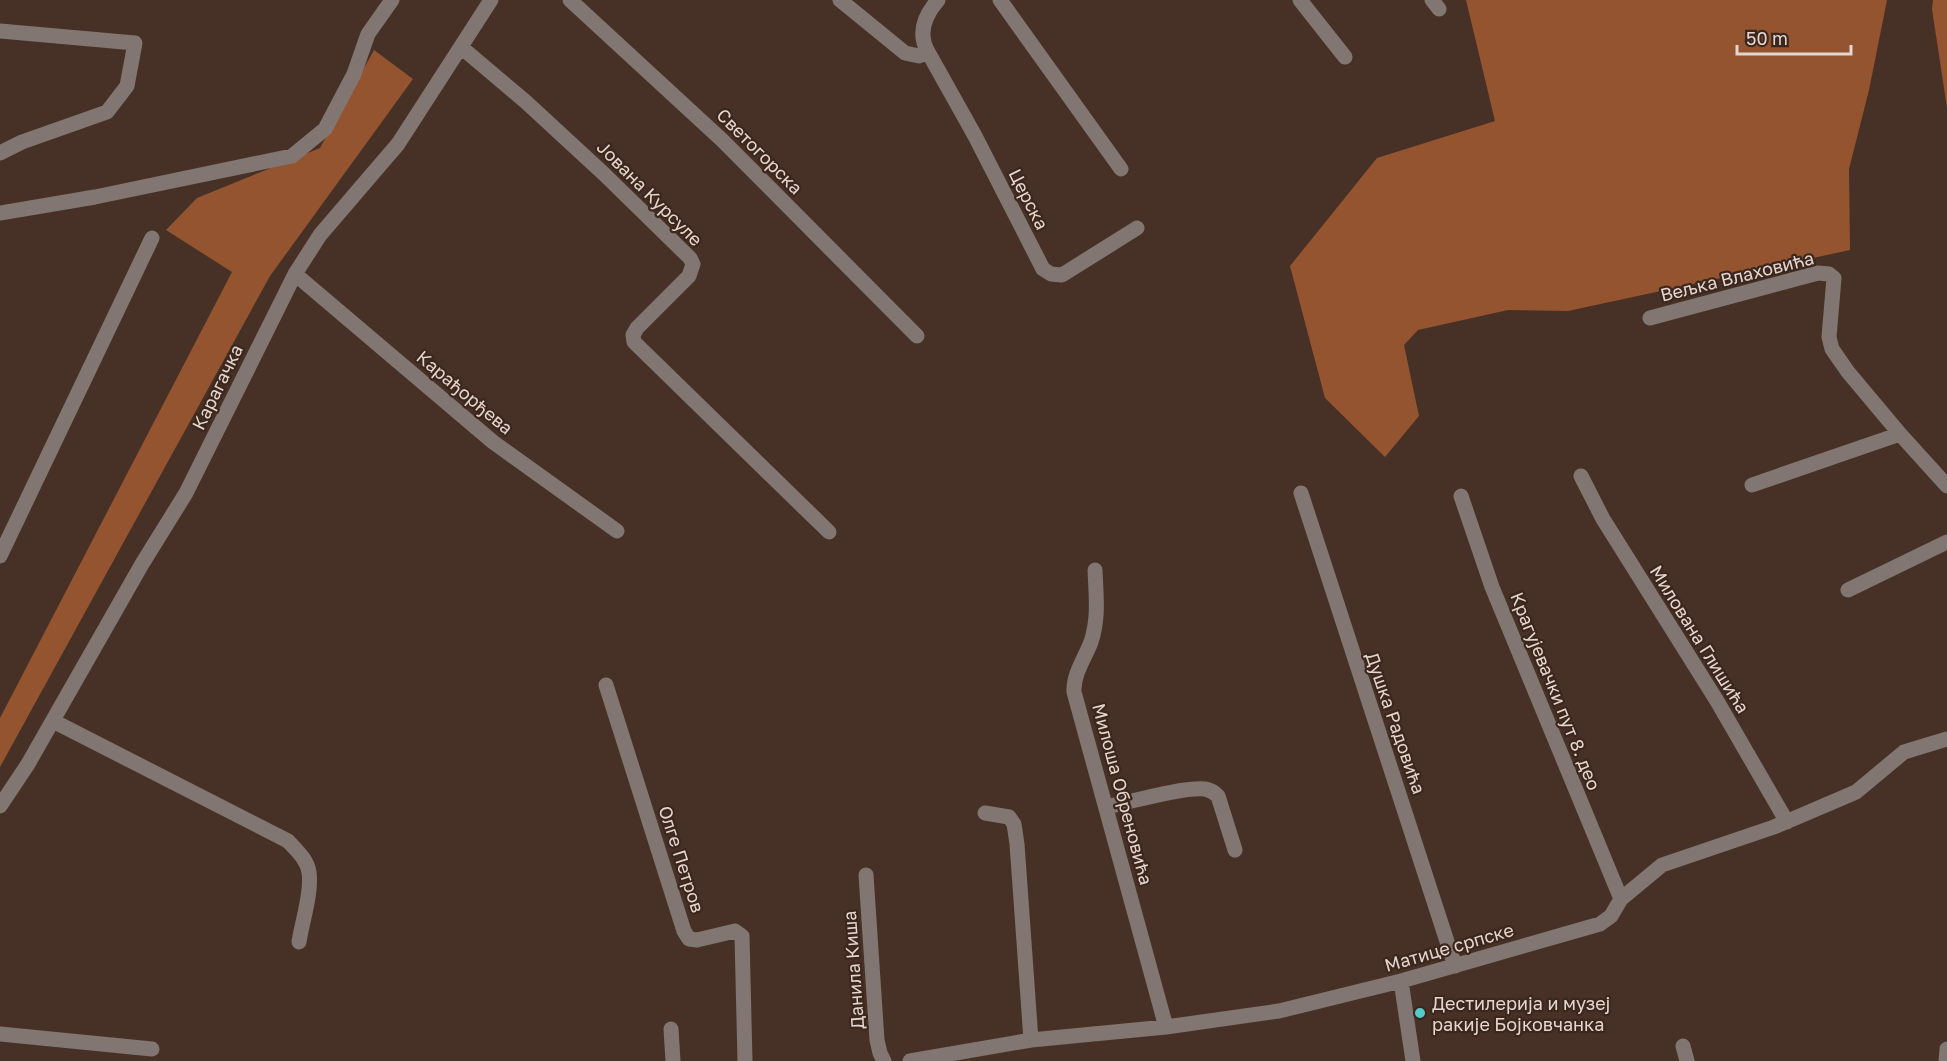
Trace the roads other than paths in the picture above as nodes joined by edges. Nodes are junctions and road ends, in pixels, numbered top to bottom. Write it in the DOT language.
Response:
graph roads {
  1 [pos="392,0"];
  2 [pos="491,0"];
  3 [pos="570,0"];
  4 [pos="840,0"];
  5 [pos="938,0"];
  6 [pos="1000,0"];
  7 [pos="1300,0"];
  8 [pos="0,31"];
  9 [pos="460,47"];
  10 [pos="928,52"];
  11 [pos="1345,57"];
  12 [pos="0,153"];
  13 [pos="1121,169"];
  14 [pos="0,213"];
  15 [pos="1137,228"];
  16 [pos="152,238"];
  17 [pos="295,274"];
  18 [pos="1650,318"];
  19 [pos="917,336"];
  20 [pos="1900,434"];
  21 [pos="1581,476"];
  22 [pos="1752,485"];
  23 [pos="1947,486"];
  24 [pos="1300,493"];
  25 [pos="1461,496"];
  26 [pos="618,531"];
  27 [pos="829,532"];
  28 [pos="1947,542"];
  29 [pos="0,556"];
  30 [pos="1095,570"];
  31 [pos="1848,590"];
  32 [pos="606,685"];
  33 [pos="53,721"];
  34 [pos="1947,739"];
  35 [pos="0,807"];
  36 [pos="1106,807"];
  37 [pos="985,813"];
  38 [pos="1787,822"];
  39 [pos="1235,850"];
  40 [pos="866,876"];
  41 [pos="1621,899"];
  42 [pos="299,942"];
  43 [pos="1455,966"];
  44 [pos="1401,981"];
  45 [pos="1166,1027"];
  46 [pos="671,1029"];
  47 [pos="0,1034"];
  48 [pos="1031,1041"];
  49 [pos="152,1049"];
  50 [pos="1947,1049"];
  51 [pos="673,1061"];
  52 [pos="745,1061"];
  53 [pos="884,1061"];
  54 [pos="910,1061"];
  55 [pos="1413,1061"];
  56 [pos="1946,1061"];
  1 -- 14 [label="street"];
  2 -- 9 [label="street, Карагачка"];
  3 -- 19 [label="street, Светогорска"];
  4 -- 10 [label="street"];
  5 -- 10 [label="street, Церска"];
  6 -- 13 [label="street"];
  7 -- 11 [label="street"];
  8 -- 12 [label="street"];
  9 -- 17 [label="street, Карагачка"];
  9 -- 27 [label="street, Јована Курсуле"];
  10 -- 15 [label="street, Церска"];
  16 -- 29 [label="street"];
  17 -- 26 [label="street, Карађорђева"];
  17 -- 33 [label="street, Карагачка"];
  18 -- 20 [label="street, Вељка Влаховића"];
  20 -- 22 [label="street"];
  20 -- 23 [label="street, Вељка Влаховића"];
  21 -- 38 [label="street, Милована Глишића"];
  24 -- 43 [label="street, Душка Радовића"];
  25 -- 41 [label="street, Крагујевачки пут 8. део"];
  28 -- 31 [label="street"];
  30 -- 36 [label="street, Милоша Обреновића"];
  32 -- 52 [label="street, Олге Петров"];
  33 -- 35 [label="street, Карагачка"];
  33 -- 42 [label="street"];
  34 -- 38 [label="street, Матице српске"];
  36 -- 39 [label="street"];
  36 -- 45 [label="street, Милоша Обреновића"];
  37 -- 48 [label="street"];
  38 -- 41 [label="street, Матице српске"];
  40 -- 53 [label="street, Данила Киша"];
  41 -- 43 [label="street, Матице српске"];
  43 -- 44 [label="street, Матице српске"];
  44 -- 45 [label="street, Матице српске"];
  44 -- 55 [label="street"];
  45 -- 48 [label="street, Матице српске"];
  46 -- 51 [label="street"];
  47 -- 49 [label="street"];
  48 -- 54 [label="street, Матице српске"];
  50 -- 56 [label="street"];
}
